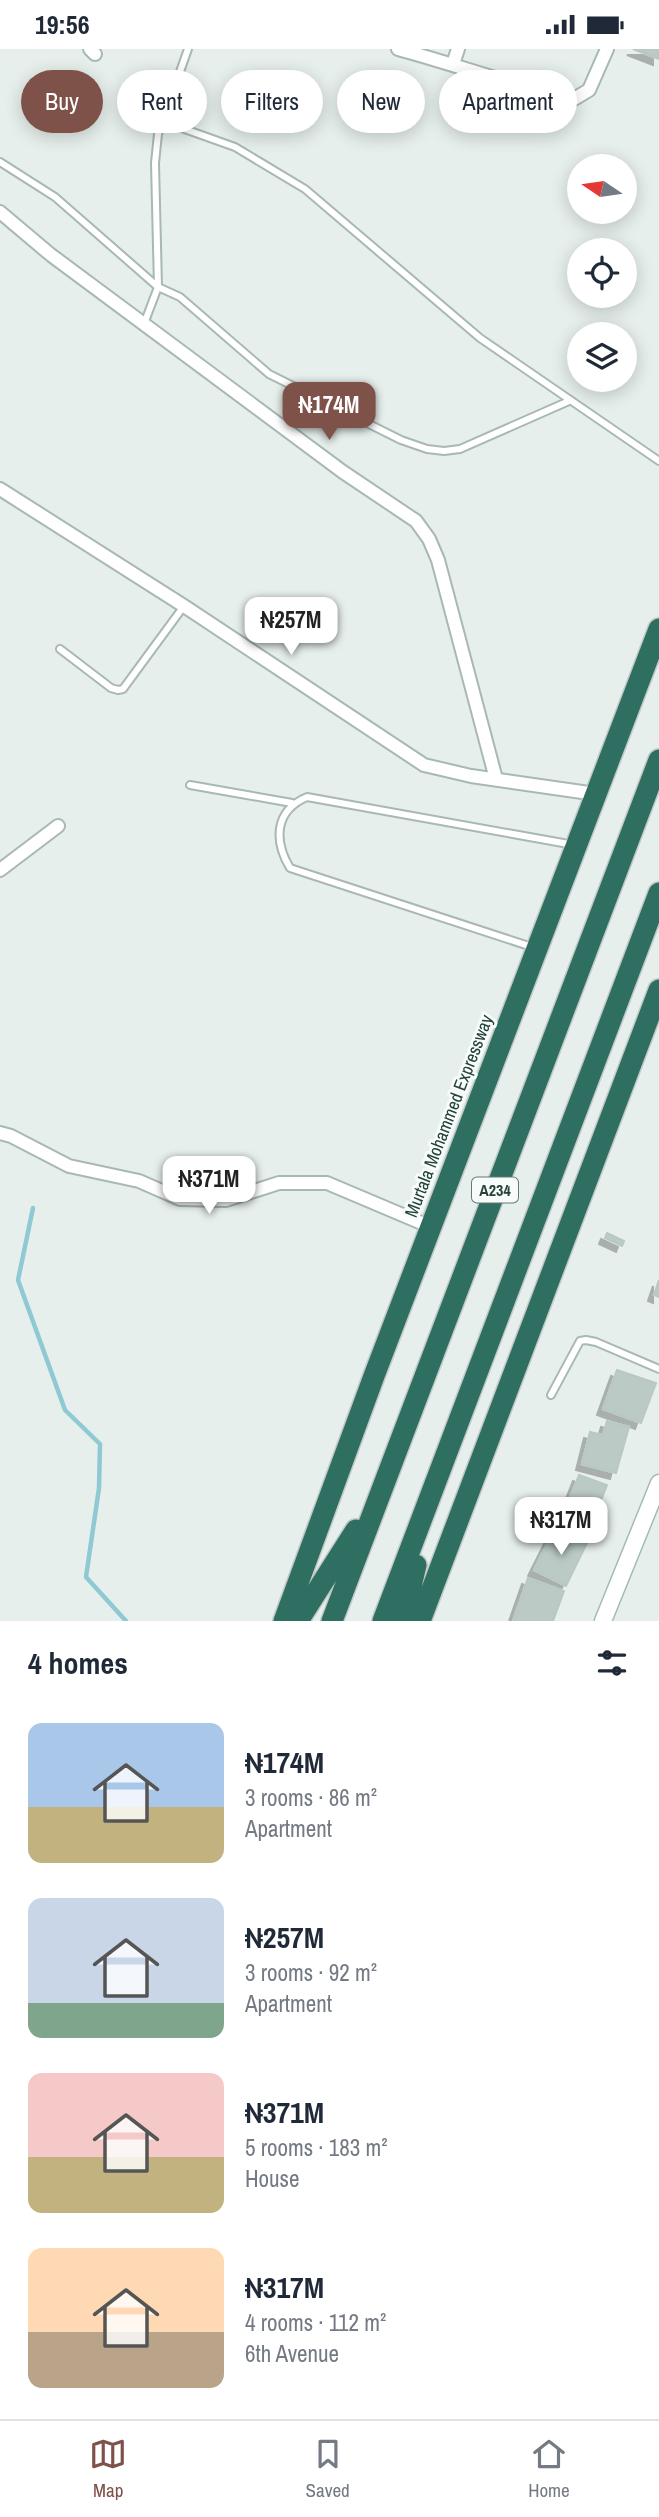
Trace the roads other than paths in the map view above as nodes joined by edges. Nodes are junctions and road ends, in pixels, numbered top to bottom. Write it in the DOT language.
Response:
graph roads {
  1 [pos="188,49"];
  2 [pos="398,49"];
  3 [pos="458,49"];
  4 [pos="607,49"];
  5 [pos="453,64"];
  6 [pos="180,70"];
  7 [pos="160,133"];
  8 [pos="200,133"];
  9 [pos="0,162"];
  10 [pos="0,212"];
  11 [pos="158,287"];
  12 [pos="144,324"];
  13 [pos="569,401"];
  14 [pos="659,461"];
  15 [pos="2,493"];
  16 [pos="184,606"];
  17 [pos="659,629"];
  18 [pos="60,649"];
  19 [pos="659,760"];
  20 [pos="496,779"];
  21 [pos="190,785"];
  22 [pos="596,794"];
  23 [pos="292,803"];
  24 [pos="58,826"];
  25 [pos="576,845"];
  26 [pos="0,870"];
  27 [pos="659,893"];
  28 [pos="537,949"];
  29 [pos="659,990"];
  30 [pos="0,1133"];
  31 [pos="431,1227"];
  32 [pos="659,1369"];
  33 [pos="551,1395"];
  34 [pos="659,1483"];
  35 [pos="380,1493"];
  36 [pos="431,1494"];
  37 [pos="284,1621"];
  38 [pos="298,1621"];
  39 [pos="332,1621"];
  40 [pos="383,1621"];
  41 [pos="403,1621"];
  42 [pos="420,1621"];
  43 [pos="603,1621"];
  1 -- 6 [label="lane"];
  2 -- 5 [label="street"];
  3 -- 5 [label="street"];
  4 -- 5 [label="street"];
  7 -- 11 [label="lane"];
  8 -- 13 [label="lane"];
  9 -- 11 [label="lane"];
  10 -- 12 [label="street"];
  11 -- 12 [label="lane"];
  11 -- 13 [label="lane"];
  12 -- 20 [label="street"];
  13 -- 14 [label="lane"];
  15 -- 16 [label="street"];
  16 -- 18 [label="lane"];
  16 -- 20 [label="street"];
  17 -- 22 [label="highway, Murtala Mohammed Expressway"];
  19 -- 35 [label="highway, A234"];
  20 -- 22 [label="street"];
  21 -- 23 [label="lane"];
  22 -- 25 [label="highway, Murtala Mohammed Expressway"];
  23 -- 25 [label="lane"];
  23 -- 28 [label="lane"];
  24 -- 26 [label="street"];
  25 -- 28 [label="highway, Murtala Mohammed Expressway"];
  27 -- 36 [label="highway, A234"];
  28 -- 31 [label="highway, Murtala Mohammed Expressway"];
  29 -- 42 [label="highway"];
  30 -- 31 [label="street"];
  31 -- 37 [label="highway, Murtala Mohammed Expressway"];
  32 -- 33 [label="lane"];
  34 -- 43 [label="street"];
  35 -- 38 [label="highway"];
  35 -- 39 [label="highway, A234"];
  36 -- 40 [label="highway, A234"];
  36 -- 41 [label="highway"];
}
